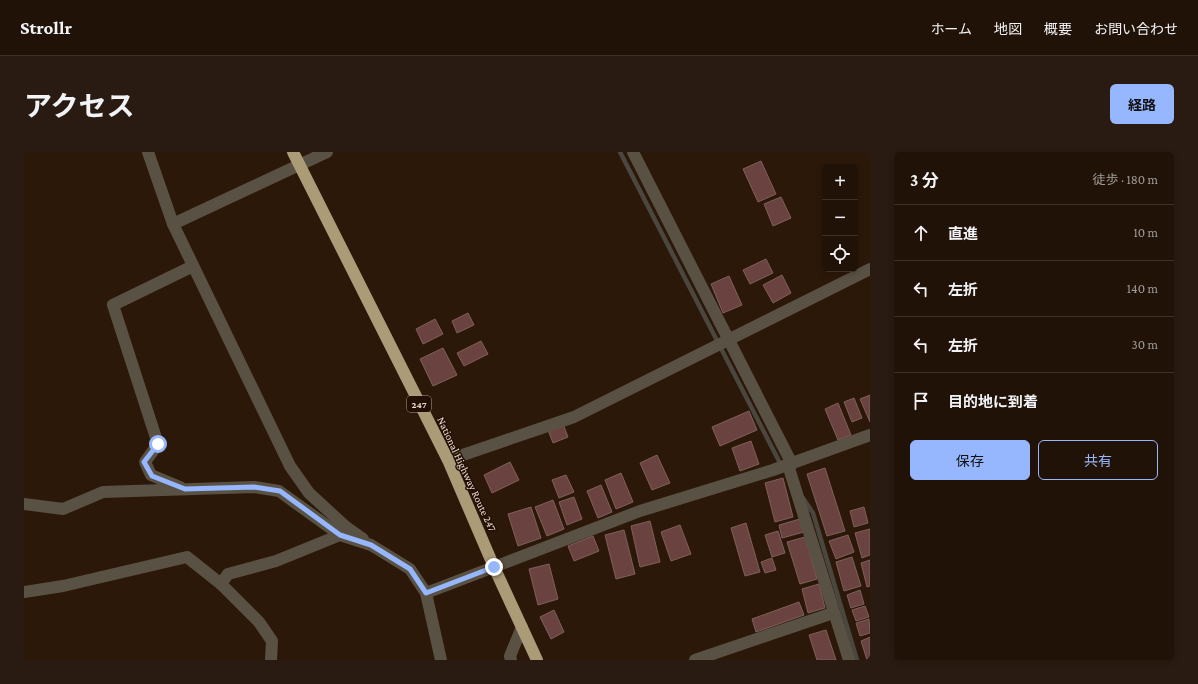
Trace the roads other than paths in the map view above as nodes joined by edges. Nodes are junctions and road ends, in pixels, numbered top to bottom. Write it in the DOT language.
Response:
graph roads {
  1 [pos="148,152"];
  2 [pos="292,152"];
  3 [pos="327,152"];
  4 [pos="633,152"];
  5 [pos="299,166"];
  6 [pos="173,224"];
  7 [pos="193,266"];
  8 [pos="870,269"];
  9 [pos="728,340"];
  10 [pos="870,435"];
  11 [pos="448,460"];
  12 [pos="789,465"];
  13 [pos="185,489"];
  14 [pos="24,504"];
  15 [pos="340,535"];
  16 [pos="371,545"];
  17 [pos="494,567"];
  18 [pos="221,584"];
  19 [pos="24,592"];
  20 [pos="426,593"];
  21 [pos="834,613"];
  22 [pos="522,627"];
  23 [pos="270,660"];
  24 [pos="441,660"];
  25 [pos="511,660"];
  26 [pos="537,660"];
  27 [pos="695,660"];
  28 [pos="849,660"];
  1 -- 6 [label="street"];
  2 -- 5 [label="highway, National Highway Route 247 / 247"];
  3 -- 5 [label="street"];
  4 -- 9 [label="street"];
  5 -- 6 [label="street"];
  5 -- 11 [label="highway, National Highway Route 247 / 247"];
  6 -- 7 [label="street"];
  7 -- 13 [label="street"];
  7 -- 16 [label="street"];
  8 -- 9 [label="street"];
  9 -- 11 [label="street"];
  9 -- 12 [label="street"];
  10 -- 12 [label="street"];
  11 -- 17 [label="highway, National Highway Route 247 / 247"];
  12 -- 17 [label="street"];
  12 -- 21 [label="street"];
  13 -- 14 [label="street"];
  13 -- 15 [label="street"];
  15 -- 16 [label="street"];
  15 -- 18 [label="street"];
  16 -- 20 [label="street"];
  17 -- 20 [label="street"];
  17 -- 22 [label="highway, National Highway Route 247 / 247"];
  18 -- 19 [label="street"];
  18 -- 23 [label="street"];
  20 -- 24 [label="street"];
  21 -- 27 [label="street"];
  21 -- 28 [label="street"];
  22 -- 25 [label="street"];
  22 -- 26 [label="highway, National Highway Route 247 / 247"];
}
